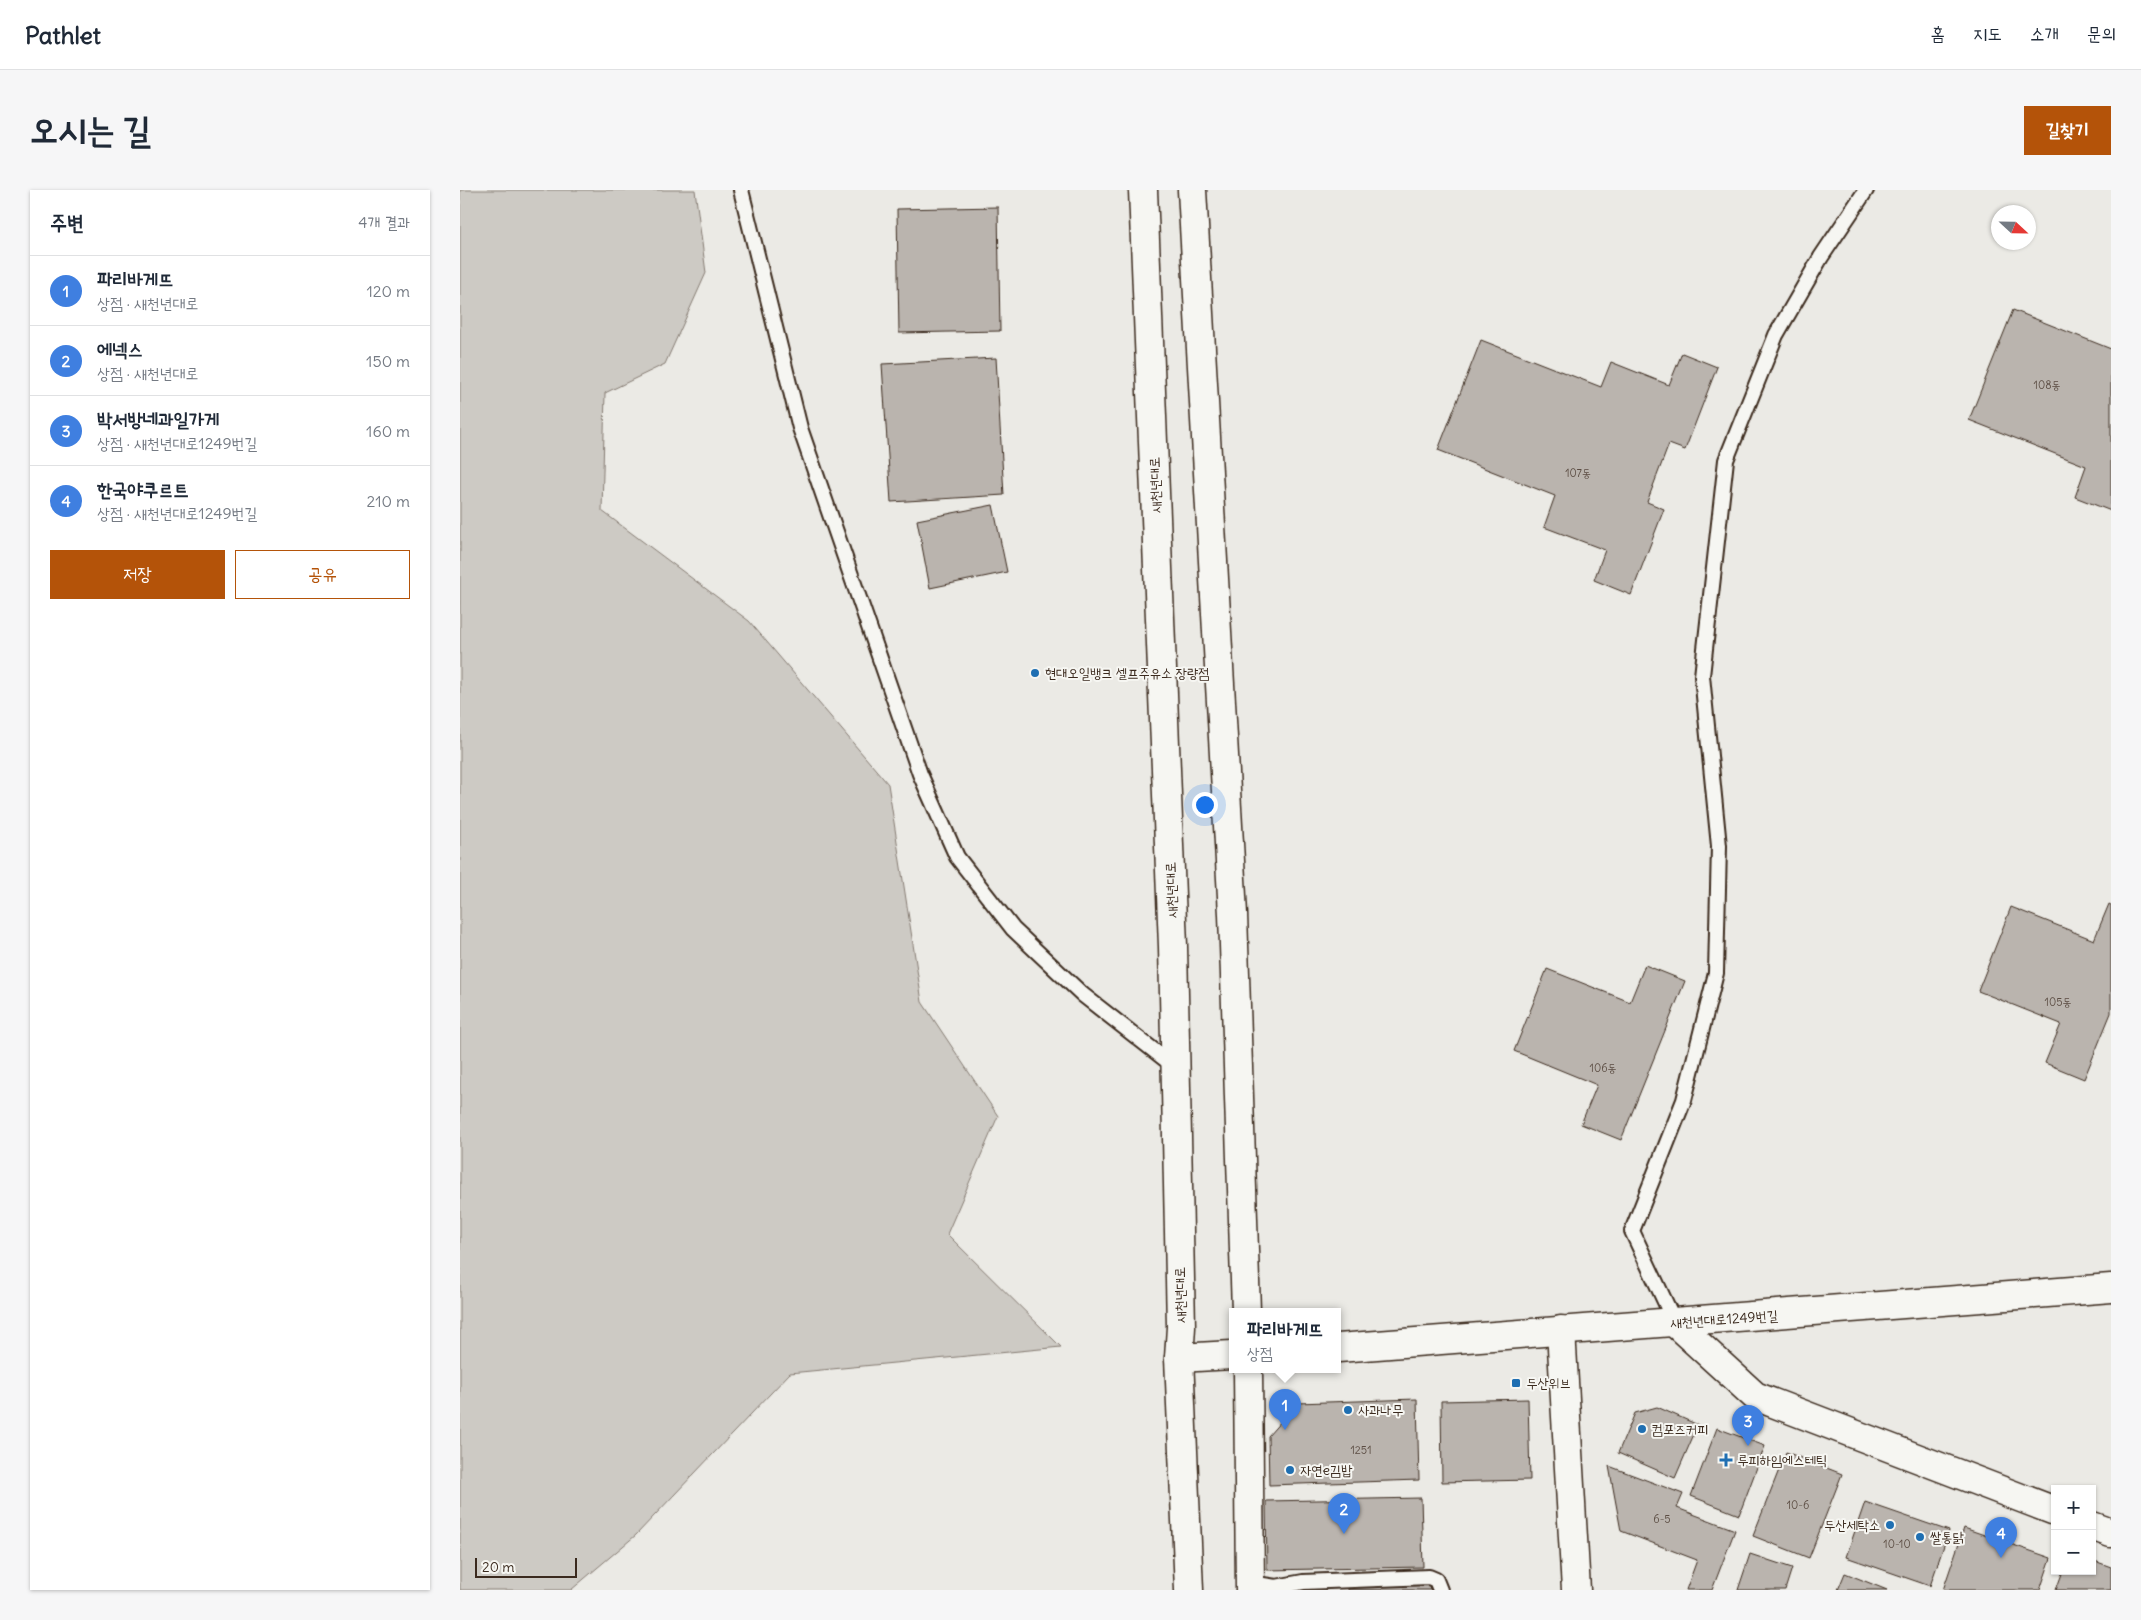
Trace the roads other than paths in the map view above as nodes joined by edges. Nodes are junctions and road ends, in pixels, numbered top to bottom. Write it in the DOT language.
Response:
graph roads {
  1 [pos="741,190"];
  2 [pos="1143,190"];
  3 [pos="1192,190"];
  4 [pos="1866,190"];
  5 [pos="1176,1067"];
  6 [pos="2111,1288"];
  7 [pos="1246,1308"];
  8 [pos="1675,1323"];
  9 [pos="1561,1330"];
  10 [pos="1341,1348"];
  11 [pos="1229,1355"];
  12 [pos="1179,1358"];
  13 [pos="1248,1373"];
  14 [pos="2051,1509"];
  15 [pos="2096,1527"];
  16 [pos="2111,1533"];
  17 [pos="1250,1587"];
  18 [pos="1188,1590"];
  19 [pos="1440,1590"];
  20 [pos="1576,1590"];
  1 -- 5 [label="lane"];
  2 -- 5 [label="main road, 새천년대로"];
  3 -- 7 [label="main road"];
  4 -- 8 [label="lane"];
  5 -- 12 [label="main road, 새천년대로"];
  6 -- 8 [label="main road, 새천년대로1249번길"];
  8 -- 9 [label="main road, 새천년대로1249번길"];
  8 -- 14 [label="main road"];
  9 -- 10 [label="main road, 새천년대로1249번길"];
  9 -- 20 [label="main road"];
  11 -- 12 [label="main road"];
  12 -- 18 [label="main road, 새천년대로"];
  13 -- 17 [label="main road"];
  15 -- 16 [label="main road"];
  17 -- 19 [label="lane"];
}
